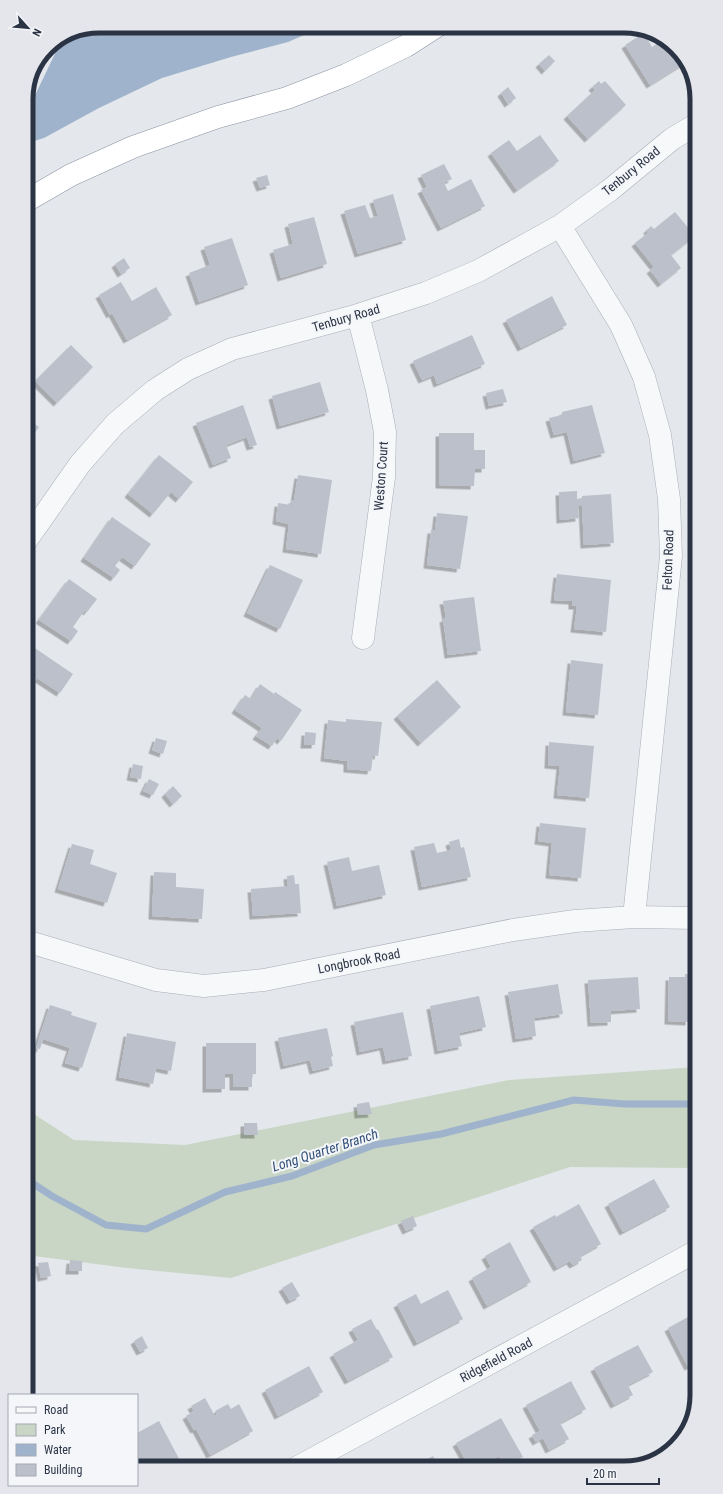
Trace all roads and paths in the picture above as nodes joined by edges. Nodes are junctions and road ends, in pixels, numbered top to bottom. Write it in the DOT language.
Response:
graph roads {
  1 [pos="426,33"];
  2 [pos="690,128"];
  3 [pos="33,197"];
  4 [pos="560,226"];
  5 [pos="358,315"];
  6 [pos="33,531"];
  7 [pos="363,638"];
  8 [pos="634,917"];
  9 [pos="690,918"];
  10 [pos="33,943"];
  11 [pos="690,1256"];
  12 [pos="309,1461"];
  1 -- 3 [label="highway"];
  2 -- 4 [label="street, Tenbury Road"];
  4 -- 5 [label="street, Tenbury Road"];
  4 -- 8 [label="street, Felton Road"];
  5 -- 6 [label="street, Tenbury Road"];
  5 -- 7 [label="street, Weston Court"];
  8 -- 9 [label="street, Longbrook Road"];
  8 -- 10 [label="street, Longbrook Road"];
  11 -- 12 [label="street, Ridgefield Road"];
}
